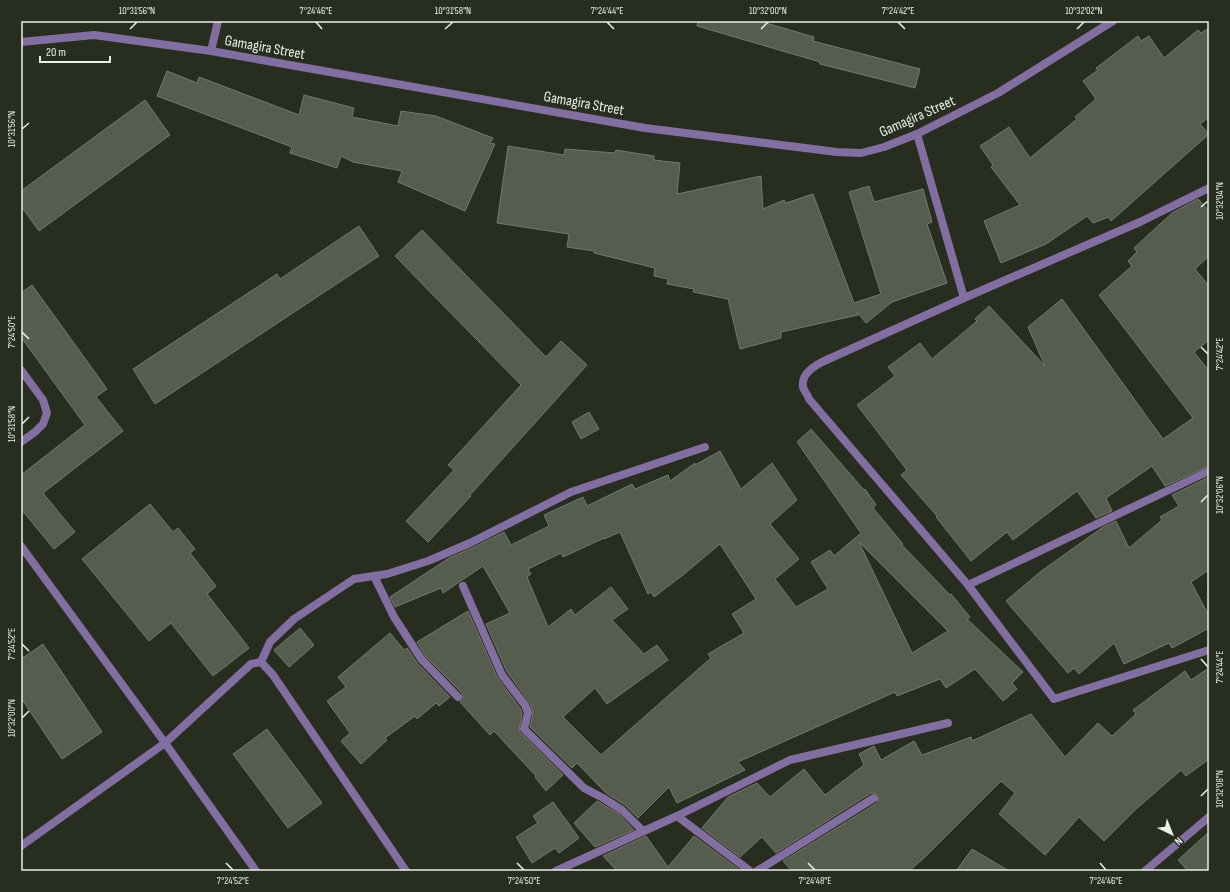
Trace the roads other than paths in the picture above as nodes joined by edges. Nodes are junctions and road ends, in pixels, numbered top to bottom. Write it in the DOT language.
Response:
graph roads {
  1 [pos="218,21"];
  2 [pos="1113,21"];
  3 [pos="21,42"];
  4 [pos="211,51"];
  5 [pos="917,134"];
  6 [pos="1209,188"];
  7 [pos="964,298"];
  8 [pos="21,370"];
  9 [pos="21,442"];
  10 [pos="705,447"];
  11 [pos="1209,471"];
  12 [pos="21,546"];
  13 [pos="374,576"];
  14 [pos="968,585"];
  15 [pos="463,586"];
  16 [pos="1209,650"];
  17 [pos="261,662"];
  18 [pos="458,698"];
  19 [pos="948,723"];
  20 [pos="165,743"];
  21 [pos="874,798"];
  22 [pos="677,816"];
  23 [pos="1209,817"];
  24 [pos="643,832"];
  25 [pos="21,846"];
  26 [pos="256,871"];
  27 [pos="406,871"];
  28 [pos="556,871"];
  29 [pos="750,871"];
  30 [pos="757,871"];
  31 [pos="1145,871"];
  1 -- 4 [label="street"];
  2 -- 5 [label="street, Gamagira Street"];
  3 -- 4 [label="street, Gamagira Street"];
  4 -- 5 [label="street, Gamagira Street"];
  5 -- 7 [label="street"];
  6 -- 7 [label="street"];
  7 -- 14 [label="street"];
  8 -- 9 [label="street"];
  10 -- 13 [label="street"];
  11 -- 14 [label="street"];
  12 -- 20 [label="street"];
  13 -- 17 [label="street"];
  13 -- 18 [label="street"];
  14 -- 16 [label="street"];
  15 -- 24 [label="street"];
  17 -- 20 [label="street"];
  17 -- 27 [label="street"];
  19 -- 22 [label="street"];
  20 -- 25 [label="street"];
  20 -- 26 [label="street"];
  21 -- 30 [label="street"];
  22 -- 24 [label="street"];
  22 -- 29 [label="street"];
  23 -- 31 [label="street"];
  24 -- 28 [label="street"];
}
